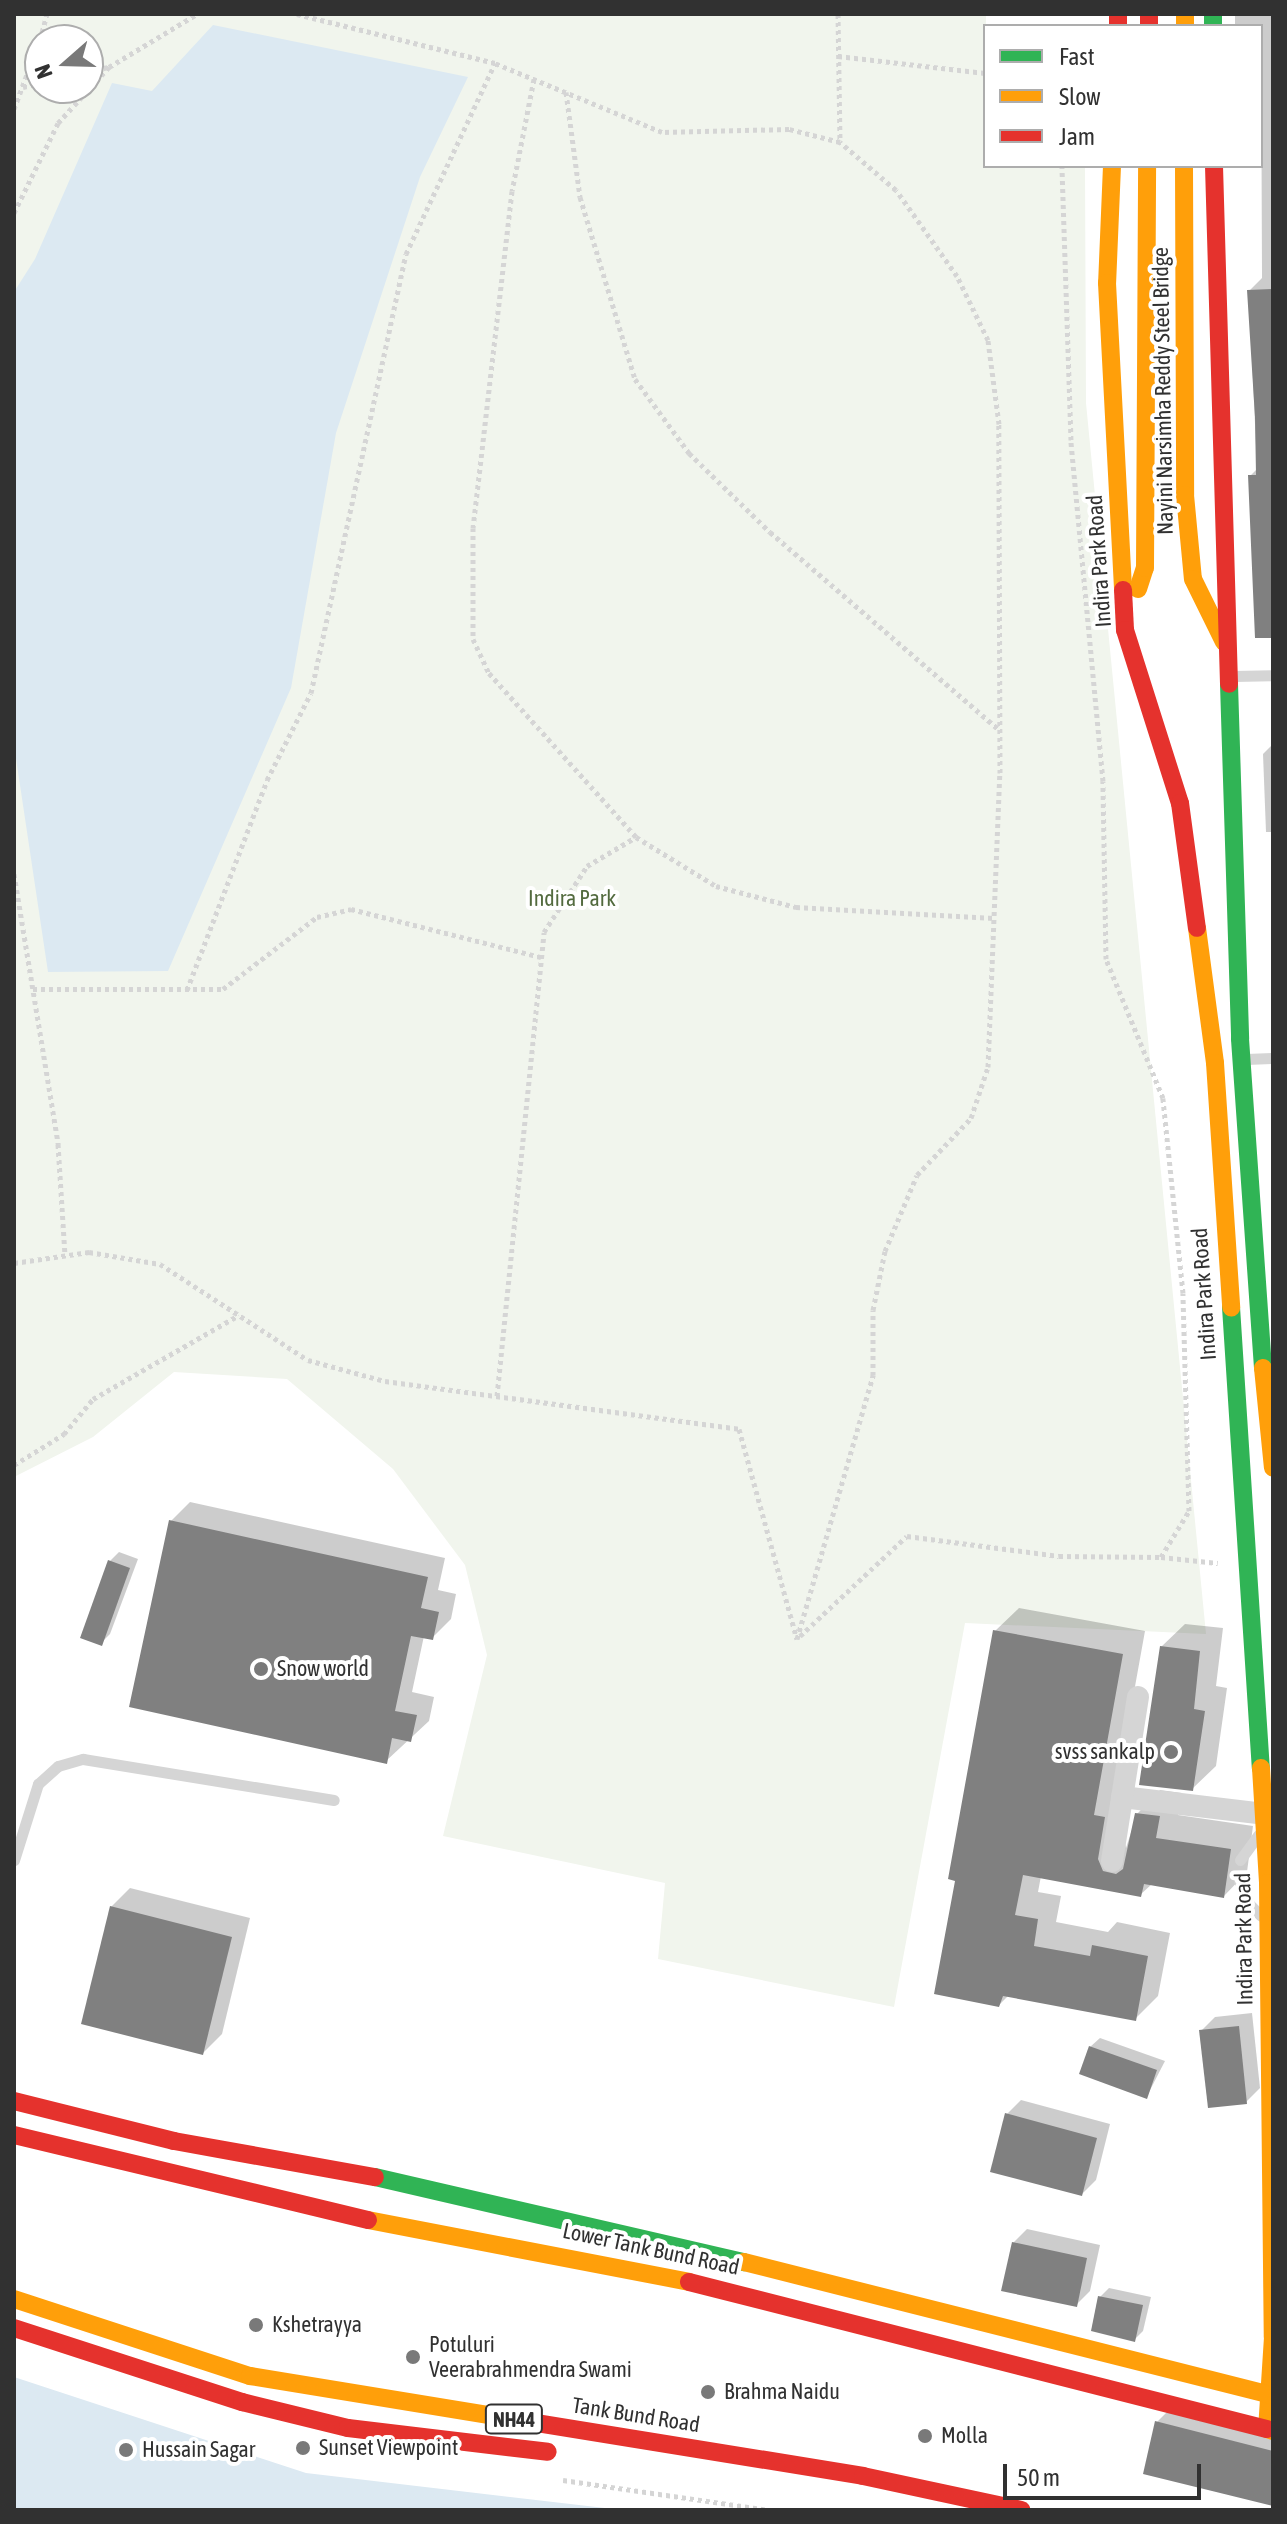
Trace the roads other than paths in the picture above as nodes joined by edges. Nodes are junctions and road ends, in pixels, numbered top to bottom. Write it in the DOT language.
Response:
graph roads {
  1 [pos="1112,168"];
  2 [pos="1147,168"];
  3 [pos="1184,168"];
  4 [pos="1214,168"];
  5 [pos="1125,630"];
  6 [pos="1230,654"];
  7 [pos="1273,675"];
  8 [pos="1230,676"];
  9 [pos="1273,1058"];
  10 [pos="1241,1059"];
  11 [pos="1215,1063"];
  12 [pos="1273,1272"];
  13 [pos="1254,1273"];
  14 [pos="1226,1278"];
  15 [pos="1273,1468"];
  16 [pos="1138,1697"];
  17 [pos="1122,1797"];
  18 [pos="334,1800"];
  19 [pos="1265,1821"];
  20 [pos="14,1860"];
  21 [pos="1240,1860"];
  22 [pos="1112,1861"];
  23 [pos="1239,1880"];
  24 [pos="1267,1922"];
  25 [pos="14,2101"];
  26 [pos="14,2135"];
  27 [pos="14,2299"];
  28 [pos="14,2328"];
  29 [pos="1272,2395"];
  30 [pos="1270,2430"];
  31 [pos="562,2454"];
  32 [pos="1021,2510"];
  1 -- 5 [label="main road, Indira Park Road"];
  2 -- 5 [label="main road, Nayini Narsimha Reddy Steel Bridge"];
  3 -- 6 [label="main road, Nayini Narsimha Reddy Steel Bridge"];
  4 -- 6 [label="main road"];
  5 -- 11 [label="main road, Indira Park Road"];
  6 -- 8 [label="main road"];
  7 -- 8 [label="lane"];
  8 -- 10 [label="main road"];
  9 -- 10 [label="lane"];
  10 -- 11 [label="lane"];
  10 -- 13 [label="main road"];
  11 -- 14 [label="main road, Indira Park Road"];
  12 -- 13 [label="lane"];
  13 -- 14 [label="lane"];
  13 -- 15 [label="main road"];
  14 -- 19 [label="main road, Indira Park Road"];
  16 -- 17 [label="street"];
  17 -- 19 [label="street"];
  17 -- 22 [label="street"];
  18 -- 20 [label="lane"];
  19 -- 21 [label="lane"];
  19 -- 24 [label="main road, Indira Park Road"];
  23 -- 24 [label="lane"];
  24 -- 29 [label="main road, Indira Park Road"];
  25 -- 29 [label="main road, Lower Tank Bund Road"];
  26 -- 30 [label="main road, Lower Tank Bund Road"];
  27 -- 32 [label="main road, Tank Bund Road / NH44"];
  28 -- 31 [label="main road, NH44"];
  29 -- 30 [label="main road, Indira Park Road"];
}
